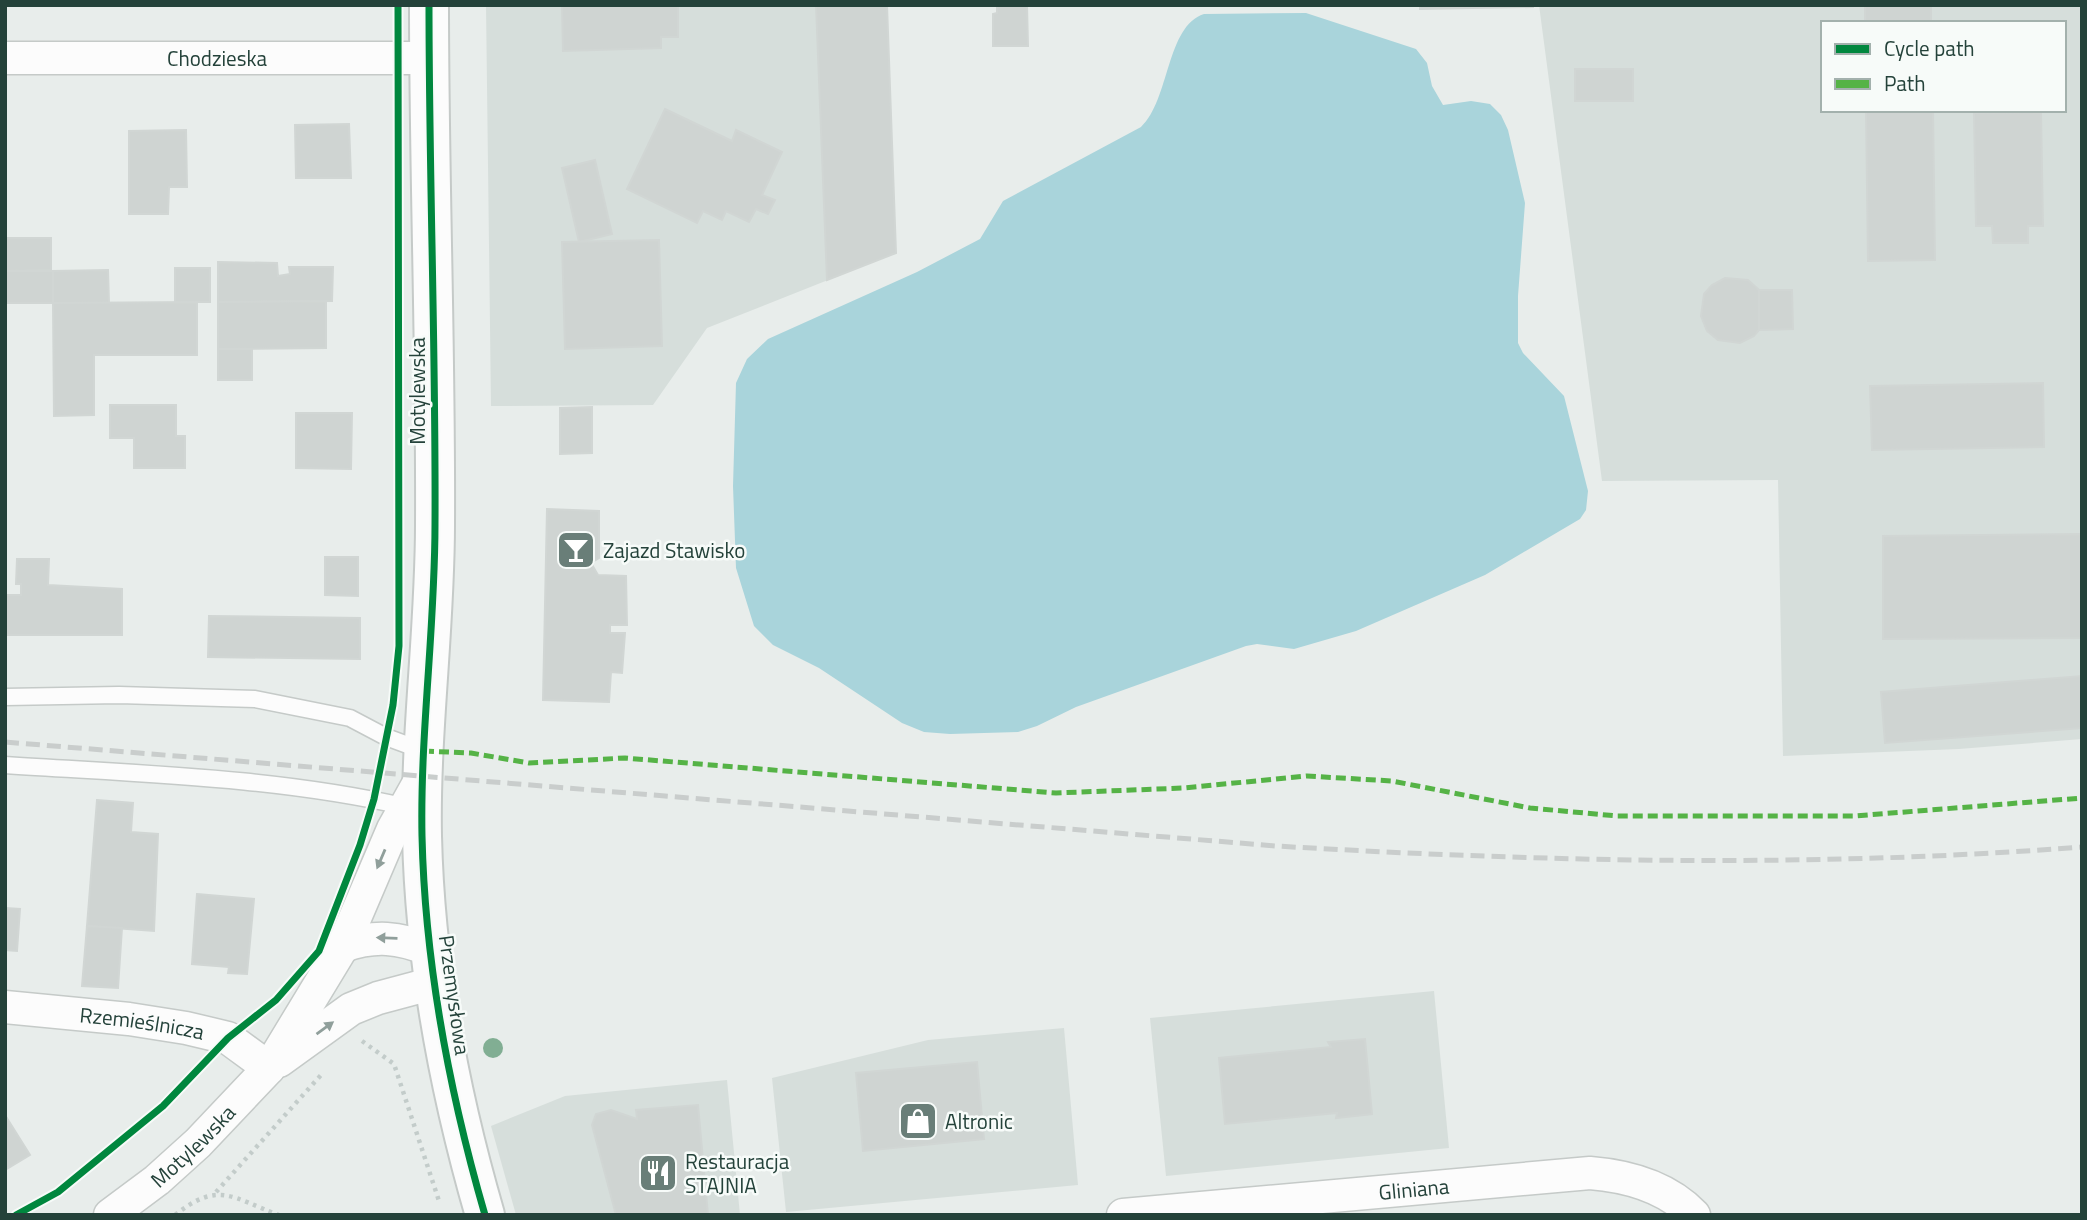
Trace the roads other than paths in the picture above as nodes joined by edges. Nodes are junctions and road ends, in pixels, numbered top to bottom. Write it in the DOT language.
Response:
graph roads {
  1 [pos="429,5"];
  2 [pos="5,58"];
  3 [pos="429,58"];
  4 [pos="5,697"];
  5 [pos="5,765"];
  6 [pos="418,778"];
  7 [pos="343,946"];
  8 [pos="432,966"];
  9 [pos="5,1007"];
  10 [pos="269,1068"];
  11 [pos="110,1215"];
  12 [pos="485,1215"];
  13 [pos="1123,1215"];
  14 [pos="1694,1215"];
  1 -- 3 [label="street, Motylewska"];
  2 -- 3 [label="street, Chodzieska"];
  3 -- 6 [label="street, Motylewska"];
  4 -- 6 [label="lane"];
  5 -- 6 [label="lane"];
  6 -- 7 [label="street, Motylewska, one-way"];
  6 -- 8 [label="street, Przemysłowa"];
  8 -- 7 [label="street, one-way"];
  7 -- 10 [label="street, Motylewska"];
  10 -- 8 [label="street, Motylewska, one-way"];
  8 -- 12 [label="street, Przemysłowa"];
  9 -- 10 [label="street, Rzemieślnicza"];
  10 -- 11 [label="street, Motylewska"];
  13 -- 14 [label="street, Gliniana"];
}
